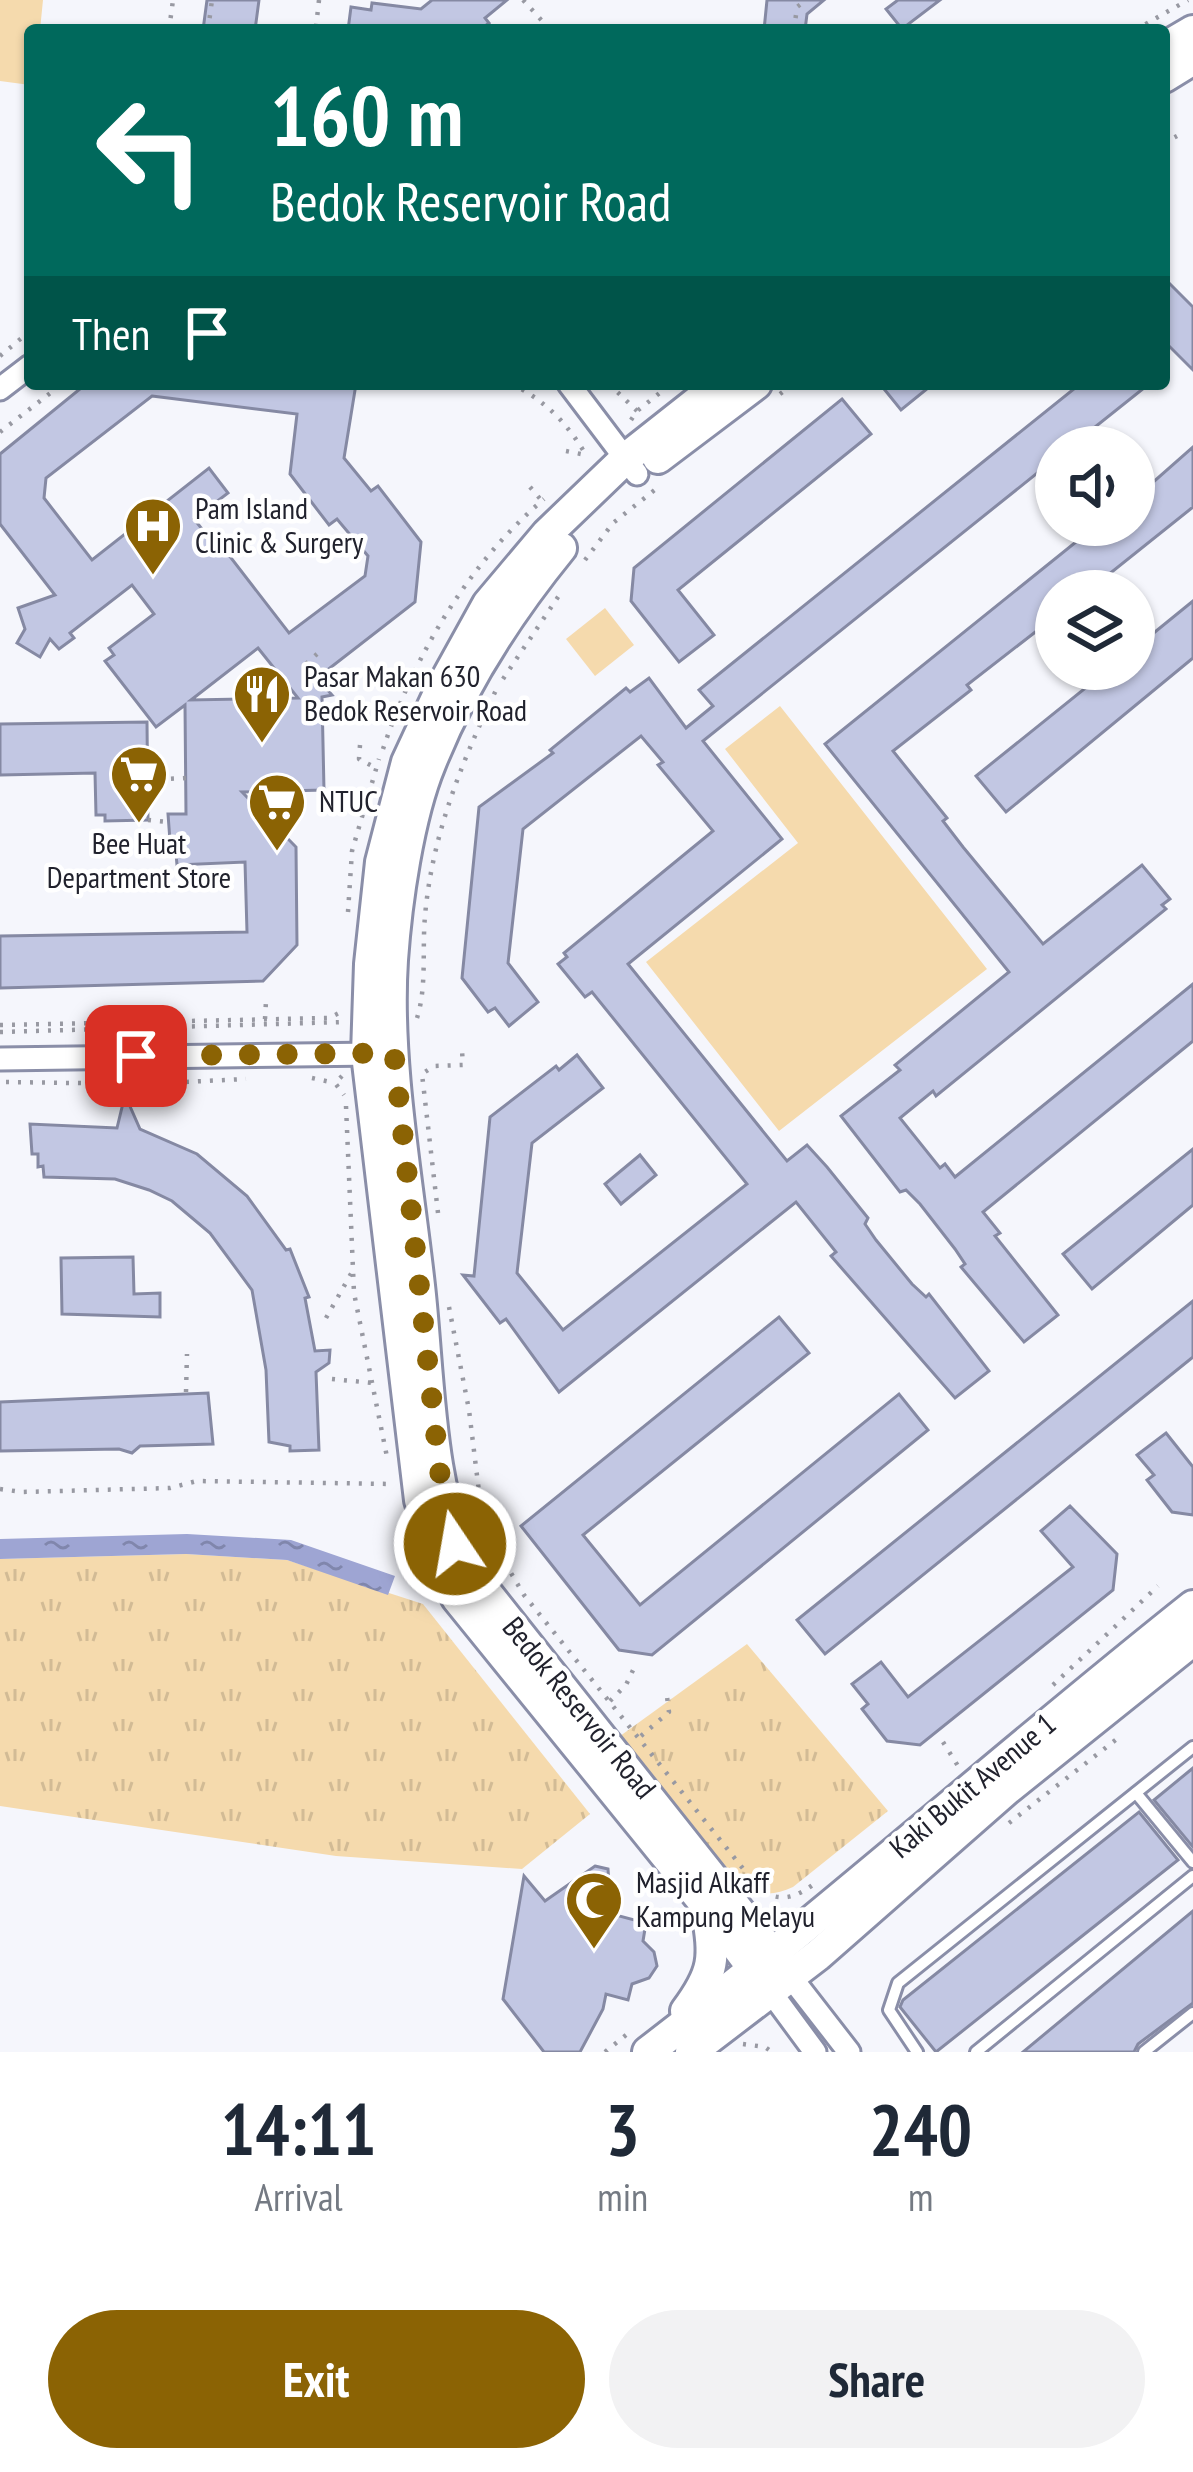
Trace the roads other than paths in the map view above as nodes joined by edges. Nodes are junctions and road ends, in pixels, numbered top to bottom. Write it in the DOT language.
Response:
graph roads {
  1 [pos="24,371"];
  2 [pos="0,389"];
  3 [pos="574,390"];
  4 [pos="713,390"];
  5 [pos="747,390"];
  6 [pos="631,466"];
  7 [pos="0,1059"];
  8 [pos="369,1060"];
  9 [pos="1193,1606"];
  10 [pos="1193,1640"];
  11 [pos="1193,1748"];
  12 [pos="1136,1793"];
  13 [pos="1193,1862"];
  14 [pos="1193,1876"];
  15 [pos="706,1905"];
  16 [pos="772,1972"];
  17 [pos="1193,2013"];
  18 [pos="662,2041"];
  19 [pos="815,2052"];
  20 [pos="849,2052"];
  21 [pos="917,2052"];
  22 [pos="976,2052"];
  23 [pos="1144,2052"];
  1 -- 2 [label="street"];
  3 -- 6 [label="street"];
  4 -- 6 [label="main road, Bedok Reservoir Road"];
  5 -- 6 [label="main road, Bedok Reservoir Road"];
  6 -- 8 [label="main road, Bedok Reservoir Road"];
  7 -- 8 [label="street"];
  8 -- 15 [label="main road, Bedok Reservoir Road"];
  8 -- 16 [label="main road, Bedok Reservoir Road"];
  9 -- 16 [label="main road, Kaki Bukit Avenue 1"];
  10 -- 16 [label="main road, Kaki Bukit Avenue 1"];
  11 -- 12 [label="lane"];
  12 -- 13 [label="lane"];
  12 -- 21 [label="lane"];
  14 -- 22 [label="lane"];
  15 -- 16 [label="main road, Bedok Reservoir Road"];
  15 -- 18 [label="main road"];
  16 -- 18 [label="main road"];
  16 -- 19 [label="street"];
  16 -- 20 [label="street"];
  17 -- 23 [label="lane"];
}
